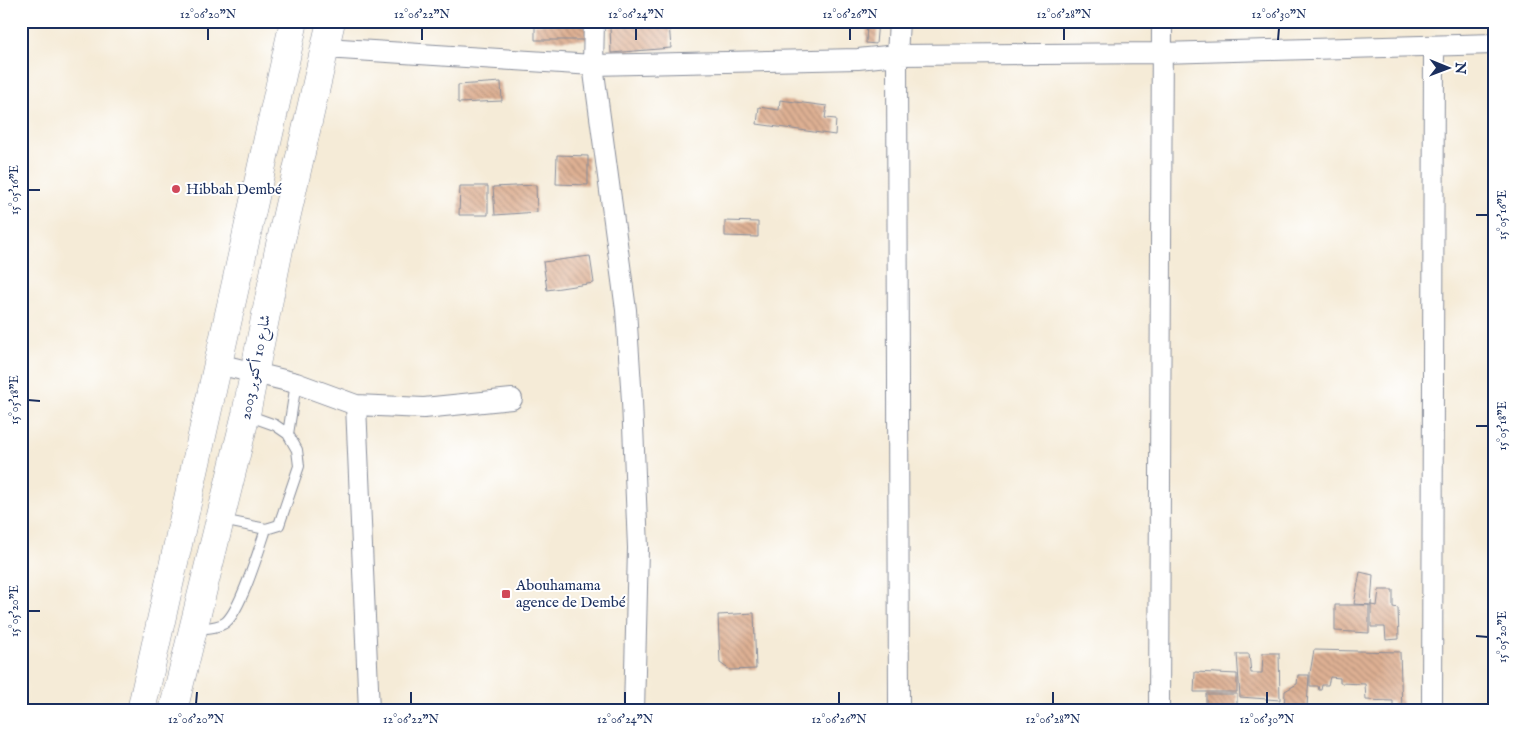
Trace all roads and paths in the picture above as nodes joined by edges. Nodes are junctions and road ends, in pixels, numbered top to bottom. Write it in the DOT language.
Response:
graph roads {
  1 [pos="294,21"];
  2 [pos="331,21"];
  3 [pos="594,21"];
  4 [pos="898,21"];
  5 [pos="1162,21"];
  6 [pos="1495,44"];
  7 [pos="1434,46"];
  8 [pos="325,48"];
  9 [pos="1161,54"];
  10 [pos="897,55"];
  11 [pos="594,65"];
  12 [pos="218,364"];
  13 [pos="254,373"];
  14 [pos="296,383"];
  15 [pos="512,399"];
  16 [pos="356,405"];
  17 [pos="246,414"];
  18 [pos="288,434"];
  19 [pos="220,519"];
  20 [pos="266,529"];
  21 [pos="193,629"];
  22 [pos="141,711"];
  23 [pos="173,711"];
  24 [pos="370,711"];
  25 [pos="634,711"];
  26 [pos="899,711"];
  27 [pos="1159,711"];
  28 [pos="1432,711"];
  1 -- 12 [label="highway"];
  2 -- 8 [label="highway, شارع 10 أكتوبر 2003"];
  3 -- 11 [label="street"];
  4 -- 10 [label="street"];
  5 -- 9 [label="street"];
  6 -- 7 [label="street"];
  7 -- 9 [label="street"];
  7 -- 28 [label="street"];
  8 -- 11 [label="street"];
  8 -- 13 [label="highway, شارع 10 أكتوبر 2003"];
  9 -- 10 [label="street"];
  9 -- 27 [label="street"];
  10 -- 11 [label="street"];
  10 -- 26 [label="street"];
  11 -- 25 [label="street"];
  12 -- 13 [label="street"];
  12 -- 22 [label="highway"];
  13 -- 14 [label="street"];
  13 -- 17 [label="highway, شارع 10 أكتوبر 2003"];
  14 -- 16 [label="street"];
  14 -- 18 [label="lane"];
  15 -- 16 [label="street"];
  16 -- 24 [label="street"];
  17 -- 18 [label="lane"];
  17 -- 19 [label="highway, شارع 10 أكتوبر 2003"];
  18 -- 20 [label="lane"];
  19 -- 20 [label="lane"];
  19 -- 21 [label="highway, شارع 10 أكتوبر 2003"];
  20 -- 21 [label="lane"];
  21 -- 23 [label="highway, شارع 10 أكتوبر 2003"];
}
